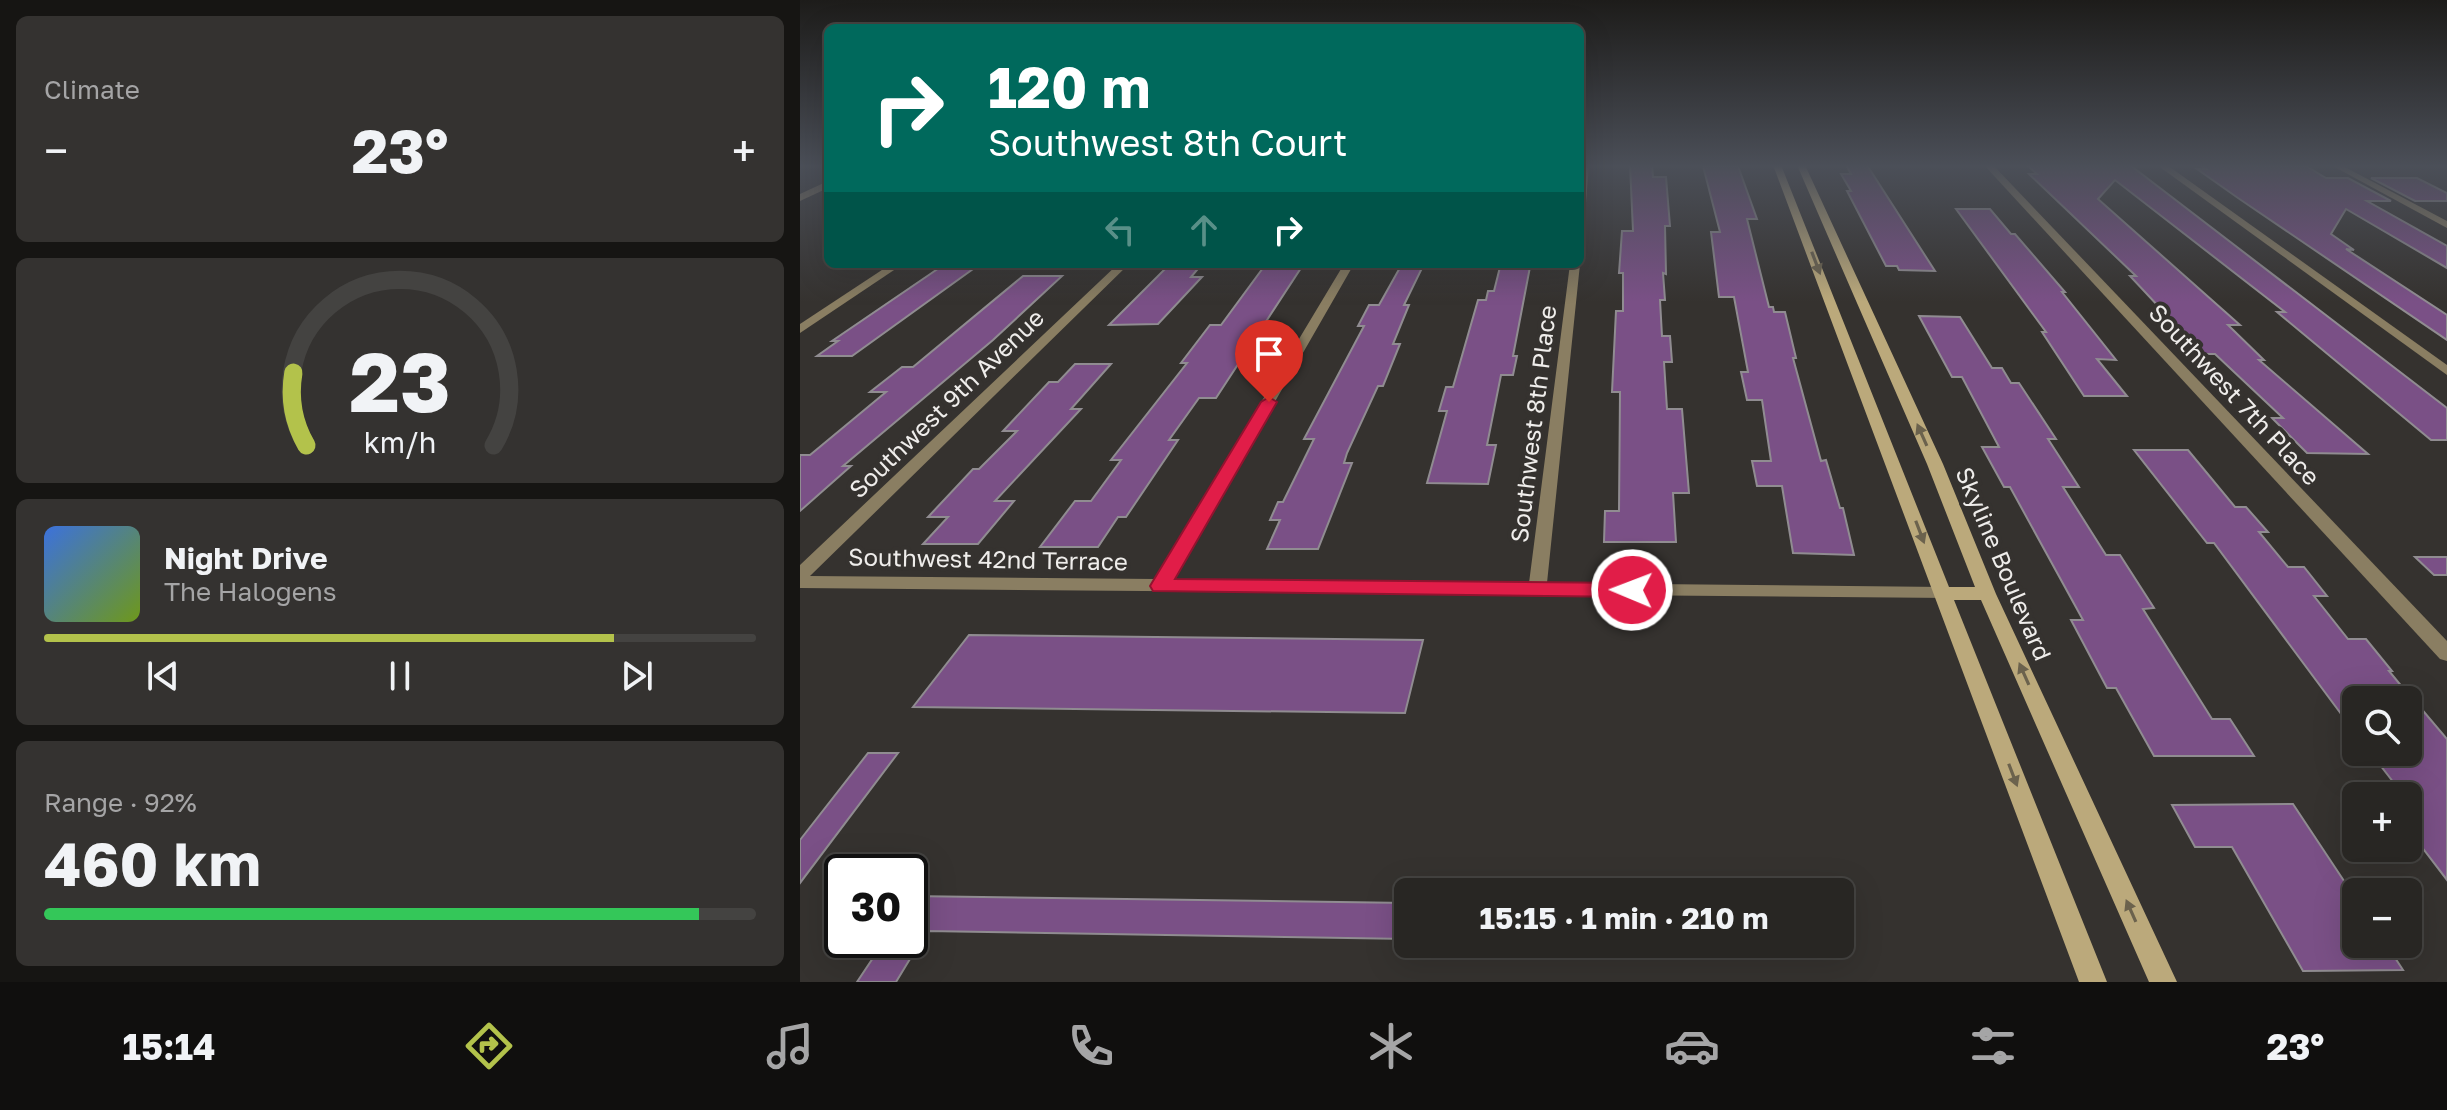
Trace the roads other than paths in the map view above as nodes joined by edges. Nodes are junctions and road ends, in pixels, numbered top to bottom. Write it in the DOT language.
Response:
graph roads {
  1 [pos="1795,211"];
  2 [pos="1822,211"];
  3 [pos="2031,211"];
  4 [pos="2225,211"];
  5 [pos="2421,211"];
  6 [pos="2447,225"];
  7 [pos="892,268"];
  8 [pos="1120,268"];
  9 [pos="1347,268"];
  10 [pos="1575,268"];
  11 [pos="800,329"];
  12 [pos="2447,371"];
  13 [pos="800,575"];
  14 [pos="800,582"];
  15 [pos="1160,586"];
  16 [pos="1537,589"];
  17 [pos="1944,593"];
  18 [pos="1987,594"];
  19 [pos="2447,654"];
  20 [pos="2093,982"];
  21 [pos="2163,982"];
  1 -- 17 [label="street, one-way"];
  18 -- 2 [label="street, Skyline Boulevard, one-way"];
  3 -- 19 [label="street, Southwest 7th Place"];
  4 -- 12 [label="street"];
  5 -- 6 [label="street"];
  7 -- 11 [label="street"];
  8 -- 13 [label="street, Southwest 9th Avenue"];
  9 -- 15 [label="street"];
  10 -- 16 [label="street, Southwest 8th Place"];
  14 -- 15 [label="street, Southwest 42nd Terrace"];
  15 -- 16 [label="street, Southwest 42nd Terrace"];
  16 -- 17 [label="street, Southwest 42nd Terrace"];
  17 -- 18 [label="street"];
  17 -- 20 [label="street, one-way"];
  21 -- 18 [label="street, Skyline Boulevard, one-way"];
}
